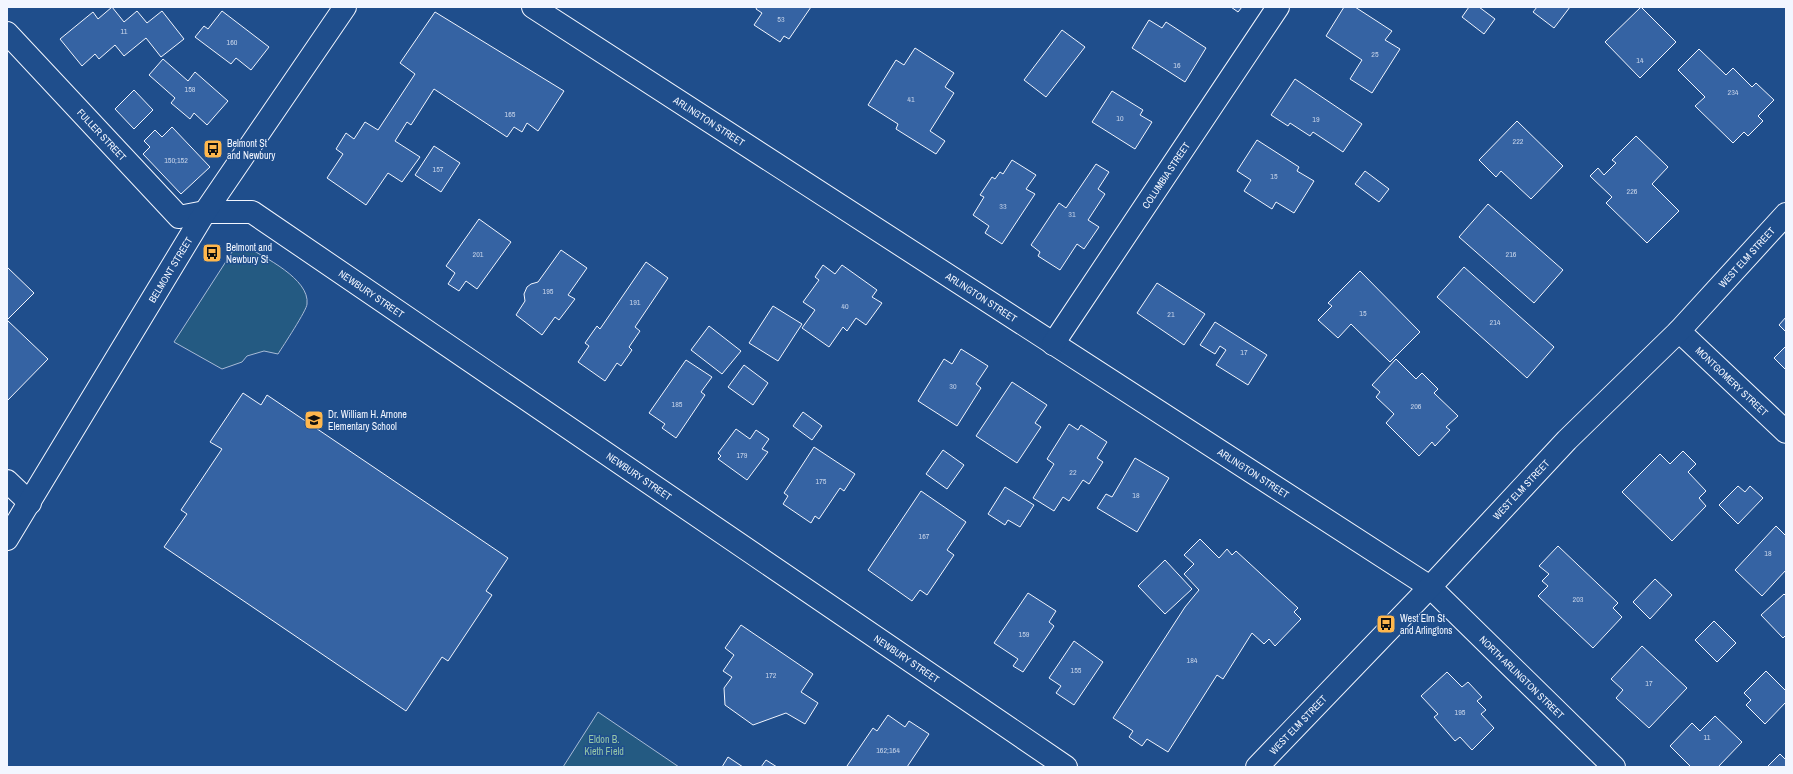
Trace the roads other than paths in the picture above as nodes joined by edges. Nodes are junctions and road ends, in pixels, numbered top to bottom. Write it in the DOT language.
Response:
graph roads {
  1 [pos="345,7"];
  2 [pos="533,7"];
  3 [pos="1278,7"];
  4 [pos="7,33"];
  5 [pos="205,212"];
  6 [pos="1786,214"];
  7 [pos="1679,331"];
  8 [pos="1053,344"];
  9 [pos="1786,432"];
  10 [pos="7,481"];
  11 [pos="30,503"];
  12 [pos="7,539"];
  13 [pos="1430,587"];
  14 [pos="1066,767"];
  15 [pos="1257,767"];
  16 [pos="1614,767"];
  1 -- 5 [label="street, BELMONT STREET"];
  2 -- 8 [label="street, ARLINGTON STREET"];
  3 -- 8 [label="street, COLUMBIA STREET"];
  4 -- 5 [label="street, FULLER STREET"];
  5 -- 11 [label="street, BELMONT STREET"];
  5 -- 14 [label="street, NEWBURY STREET"];
  6 -- 7 [label="street, WEST ELM STREET"];
  7 -- 9 [label="street, MONTGOMERY STREET"];
  7 -- 13 [label="street, WEST ELM STREET"];
  8 -- 13 [label="street, ARLINGTON STREET"];
  10 -- 11 [label="street"];
  11 -- 12 [label="street, BELMONT STREET"];
  13 -- 15 [label="street, WEST ELM STREET"];
  13 -- 16 [label="street, NORTH ARLINGTON STREET"];
}
